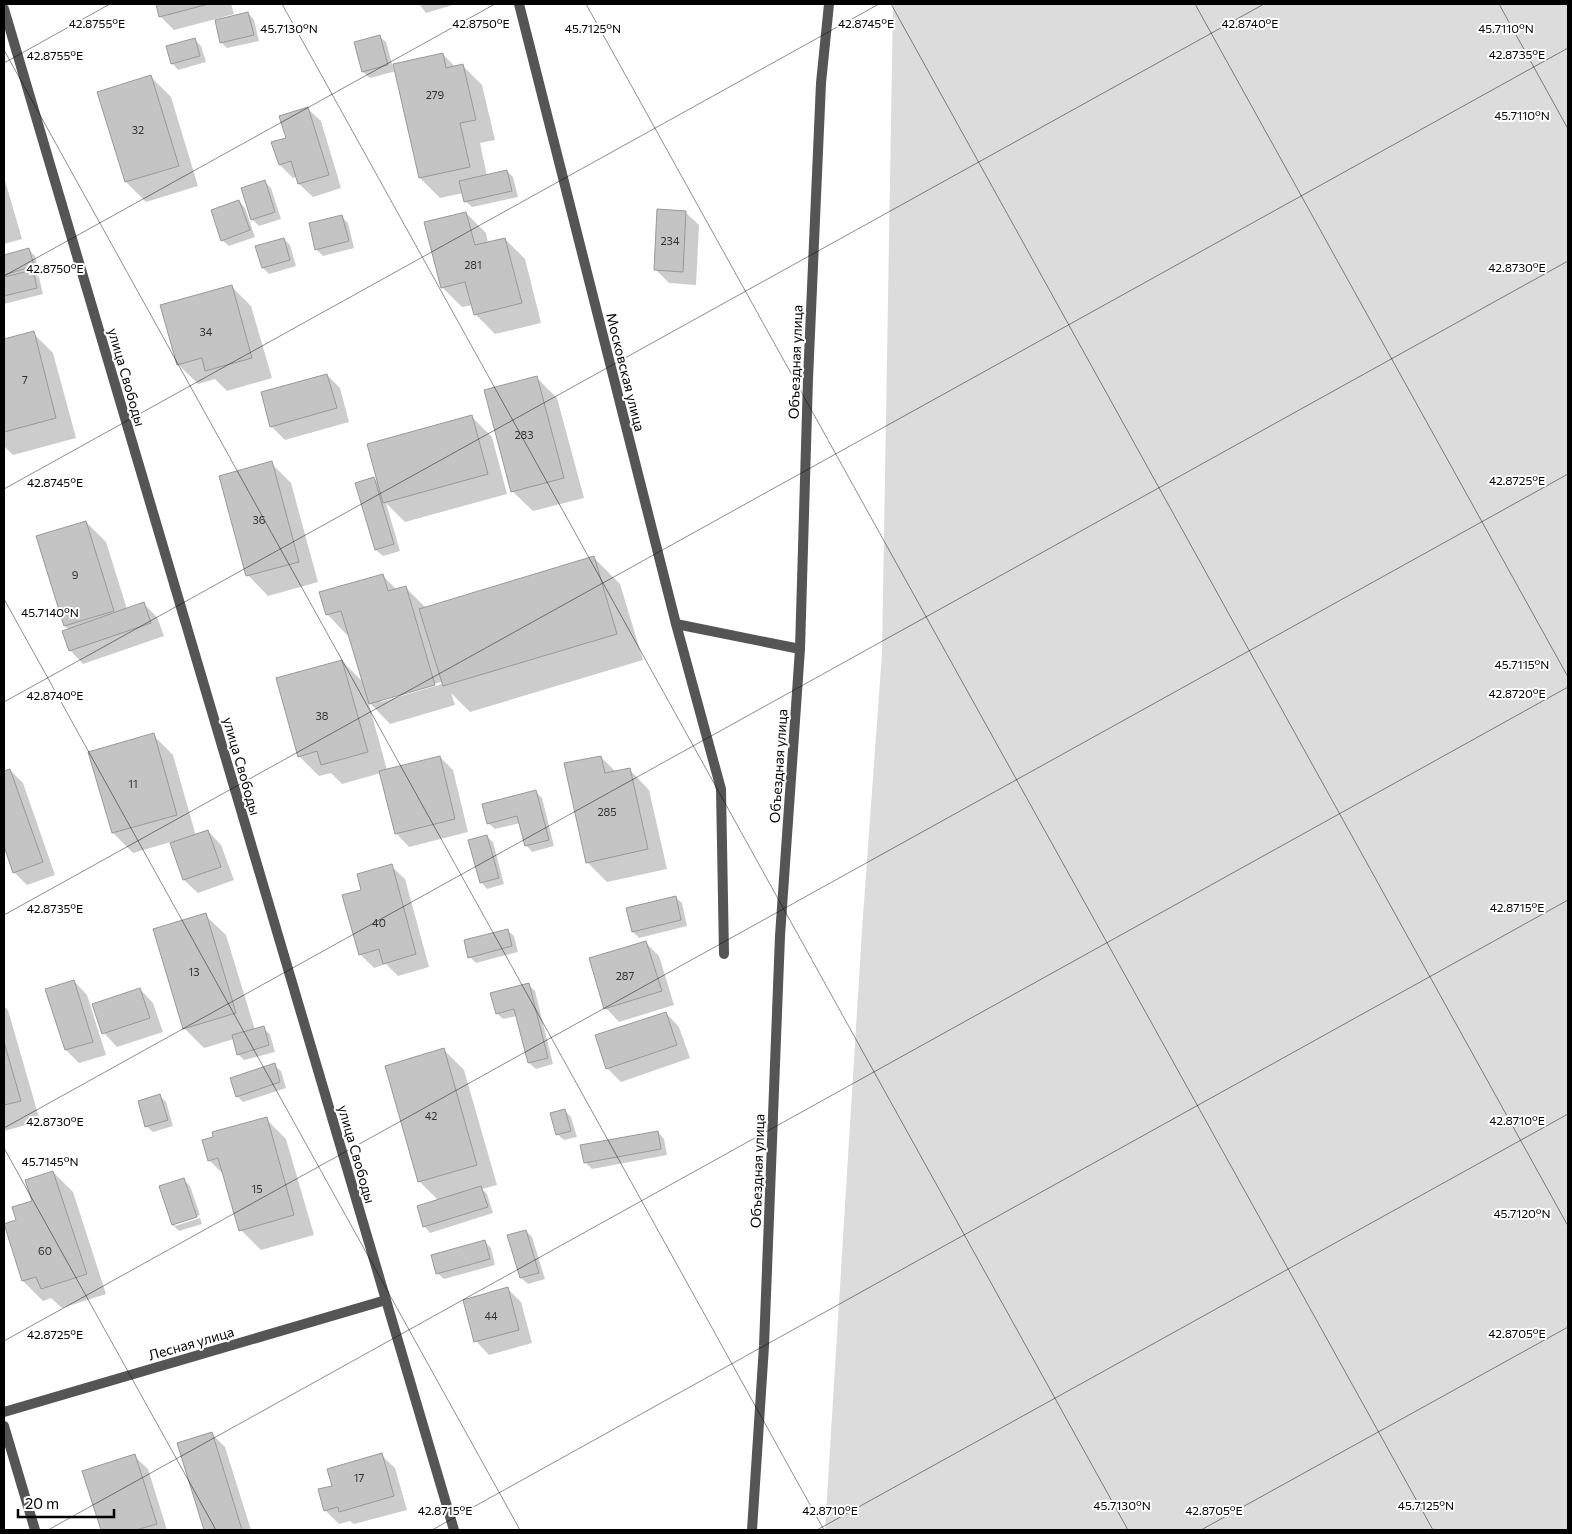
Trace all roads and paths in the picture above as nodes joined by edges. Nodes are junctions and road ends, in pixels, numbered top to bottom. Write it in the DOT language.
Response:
graph roads {
  1 [pos="519,4"];
  2 [pos="829,4"];
  3 [pos="4,9"];
  4 [pos="676,624"];
  5 [pos="800,649"];
  6 [pos="724,954"];
  7 [pos="386,1300"];
  8 [pos="4,1412"];
  9 [pos="4,1426"];
  10 [pos="36,1530"];
  11 [pos="454,1530"];
  12 [pos="752,1530"];
  1 -- 4 [label="street, Московская улица"];
  2 -- 5 [label="street, Объездная улица"];
  3 -- 7 [label="street, улица Свободы"];
  4 -- 5 [label="street"];
  4 -- 6 [label="street, Московская улица"];
  5 -- 12 [label="street, Объездная улица"];
  7 -- 8 [label="street, Лесная улица"];
  7 -- 11 [label="street, улица Свободы"];
  9 -- 10 [label="street"];
}
